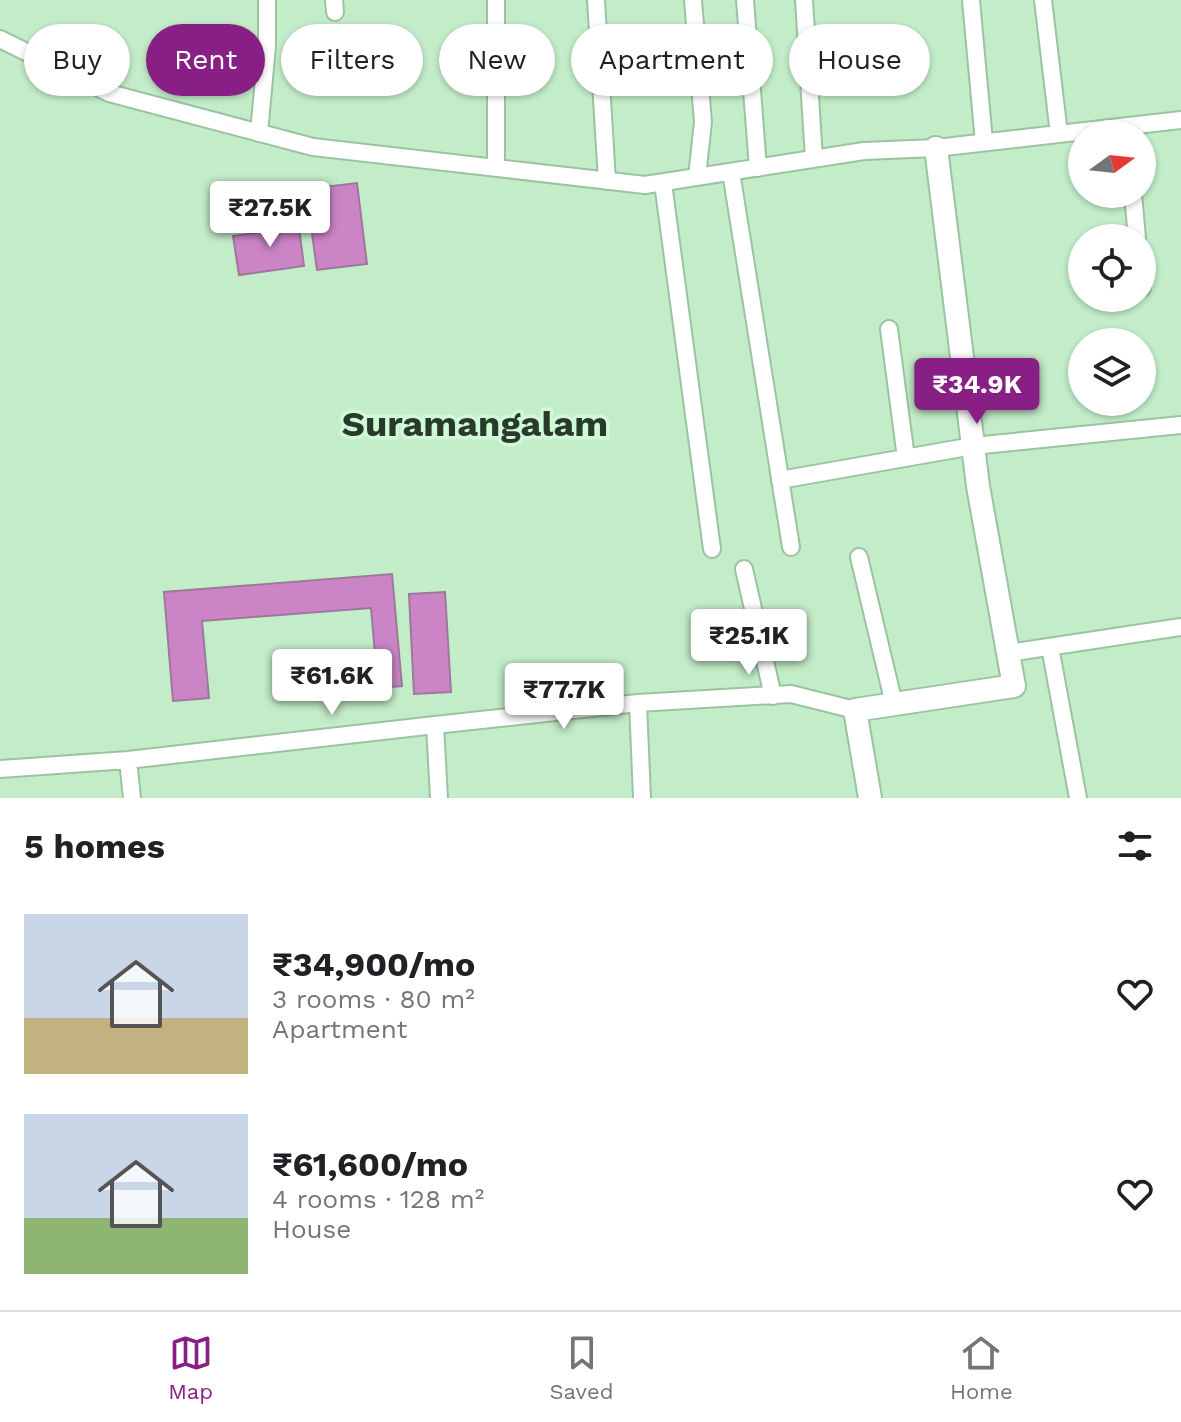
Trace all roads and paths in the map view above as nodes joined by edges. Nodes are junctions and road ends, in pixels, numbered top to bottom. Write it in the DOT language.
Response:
graph roads {
  1 [pos="267,0"];
  2 [pos="496,0"];
  3 [pos="596,0"];
  4 [pos="693,0"];
  5 [pos="745,0"];
  6 [pos="804,0"];
  7 [pos="971,0"];
  8 [pos="1043,0"];
  9 [pos="0,39"];
  10 [pos="1181,120"];
  11 [pos="1156,125"];
  12 [pos="259,133"];
  13 [pos="1068,133"];
  14 [pos="1059,134"];
  15 [pos="984,142"];
  16 [pos="936,148"];
  17 [pos="814,159"];
  18 [pos="496,168"];
  19 [pos="758,168"];
  20 [pos="731,172"];
  21 [pos="697,177"];
  22 [pos="607,181"];
  23 [pos="663,183"];
  24 [pos="889,329"];
  25 [pos="1181,425"];
  26 [pos="973,446"];
  27 [pos="906,458"];
  28 [pos="780,480"];
  29 [pos="791,547"];
  30 [pos="712,549"];
  31 [pos="859,557"];
  32 [pos="744,569"];
  33 [pos="1181,627"];
  34 [pos="1050,647"];
  35 [pos="1008,653"];
  36 [pos="773,696"];
  37 [pos="638,703"];
  38 [pos="894,704"];
  39 [pos="855,710"];
  40 [pos="435,725"];
  41 [pos="128,760"];
  42 [pos="0,769"];
  43 [pos="132,798"];
  44 [pos="439,798"];
  45 [pos="642,798"];
  46 [pos="870,798"];
  47 [pos="1078,798"];
  1 -- 12 [label="street"];
  2 -- 18 [label="street"];
  3 -- 22 [label="street"];
  4 -- 21 [label="street"];
  5 -- 19 [label="street"];
  6 -- 17 [label="street"];
  7 -- 15 [label="street"];
  8 -- 14 [label="street"];
  9 -- 12 [label="street"];
  10 -- 11 [label="street"];
  12 -- 18 [label="street"];
  13 -- 14 [label="street"];
  14 -- 15 [label="street"];
  15 -- 16 [label="street"];
  16 -- 17 [label="street"];
  16 -- 26 [label="street"];
  17 -- 19 [label="street"];
  18 -- 22 [label="street"];
  19 -- 20 [label="street"];
  20 -- 21 [label="street"];
  20 -- 28 [label="street"];
  21 -- 23 [label="street"];
  22 -- 23 [label="street"];
  23 -- 30 [label="street"];
  24 -- 27 [label="street"];
  25 -- 26 [label="street"];
  26 -- 27 [label="street"];
  26 -- 35 [label="street"];
  27 -- 28 [label="street"];
  28 -- 29 [label="street"];
  31 -- 38 [label="street"];
  32 -- 36 [label="street"];
  33 -- 34 [label="street"];
  34 -- 35 [label="street"];
  34 -- 47 [label="street"];
  35 -- 38 [label="street"];
  36 -- 37 [label="street"];
  36 -- 39 [label="street"];
  37 -- 40 [label="street"];
  37 -- 45 [label="street"];
  38 -- 39 [label="street"];
  39 -- 46 [label="street"];
  40 -- 41 [label="street"];
  40 -- 44 [label="street"];
  41 -- 42 [label="street"];
  41 -- 43 [label="street"];
}
